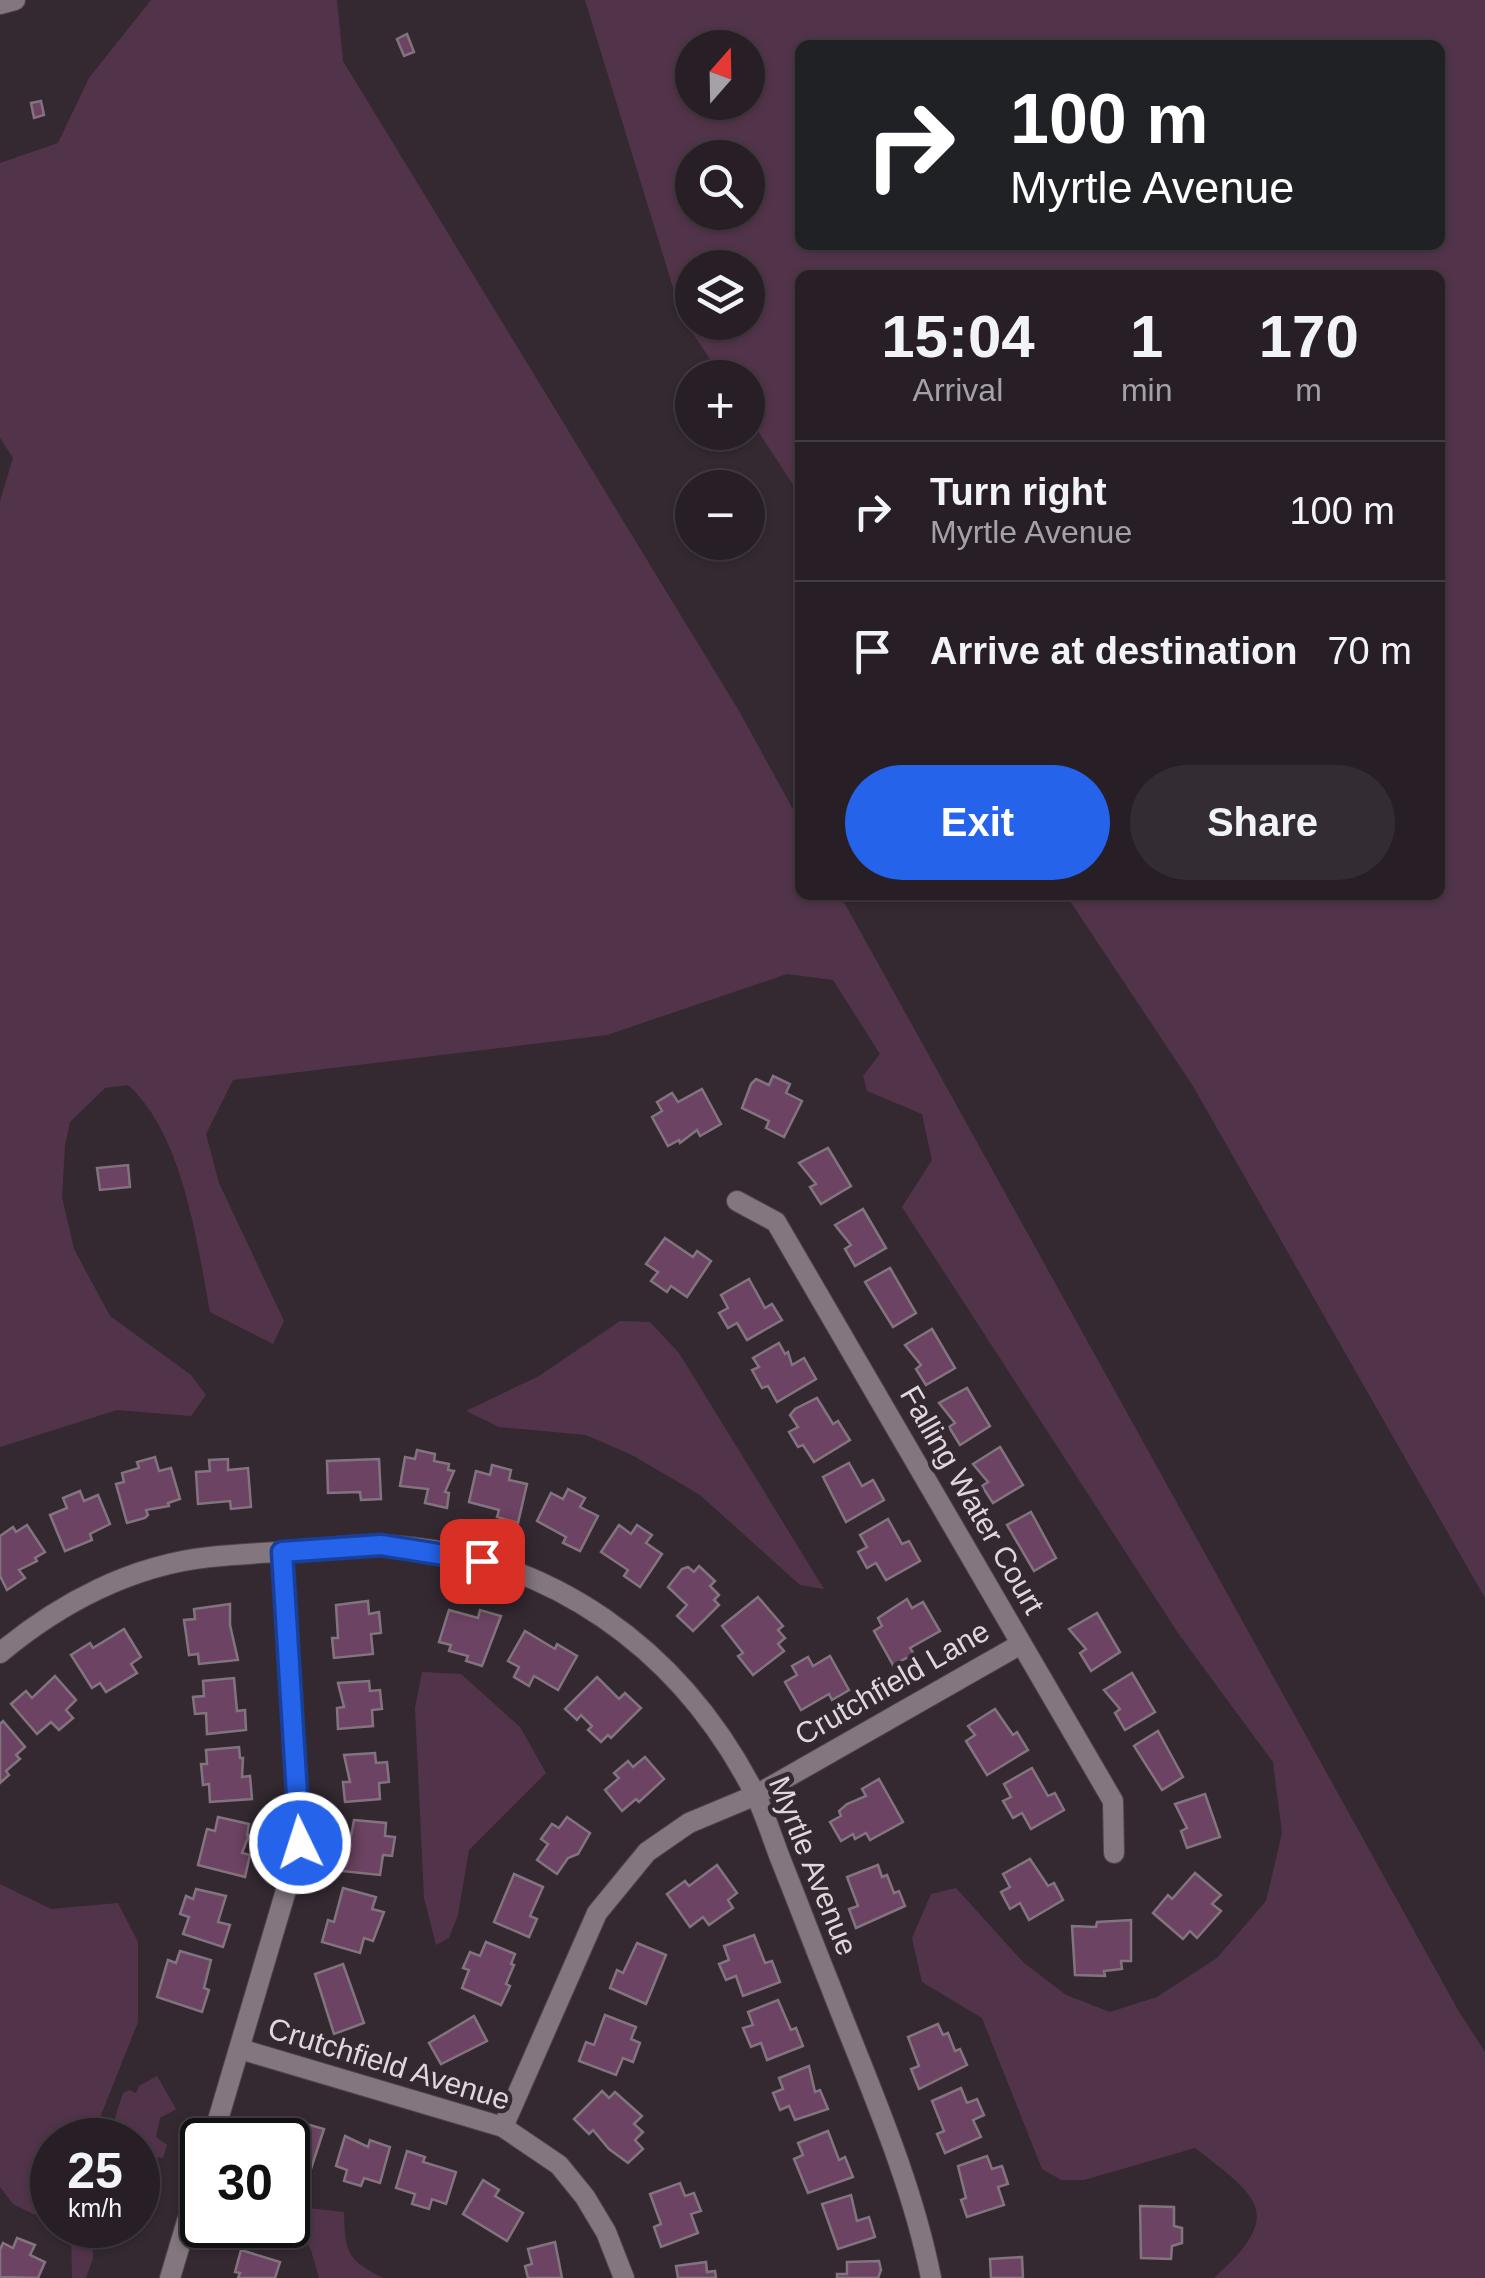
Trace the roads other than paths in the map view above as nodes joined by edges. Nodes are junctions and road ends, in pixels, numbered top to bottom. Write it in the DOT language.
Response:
graph roads {
  1 [pos="15,0"];
  2 [pos="0,4"];
  3 [pos="737,1201"];
  4 [pos="282,1552"];
  5 [pos="1020,1644"];
  6 [pos="0,1653"];
  7 [pos="756,1796"];
  8 [pos="1114,1853"];
  9 [pos="240,2049"];
  10 [pos="219,2118"];
  11 [pos="502,2127"];
  12 [pos="180,2245"];
  13 [pos="170,2278"];
  14 [pos="624,2278"];
  15 [pos="931,2278"];
  1 -- 2 [label="street"];
  3 -- 5 [label="street, Falling Water Court"];
  4 -- 6 [label="street, Myrtle Avenue"];
  4 -- 7 [label="street, Myrtle Avenue"];
  4 -- 9 [label="street"];
  5 -- 7 [label="street, Crutchfield Lane"];
  5 -- 8 [label="street, Falling Water Court"];
  7 -- 11 [label="street, Crutchfield Lane"];
  7 -- 15 [label="street, Myrtle Avenue"];
  9 -- 10 [label="street"];
  9 -- 11 [label="street, Crutchfield Avenue"];
  11 -- 14 [label="street, Crutchfield Avenue"];
  12 -- 13 [label="street"];
}
